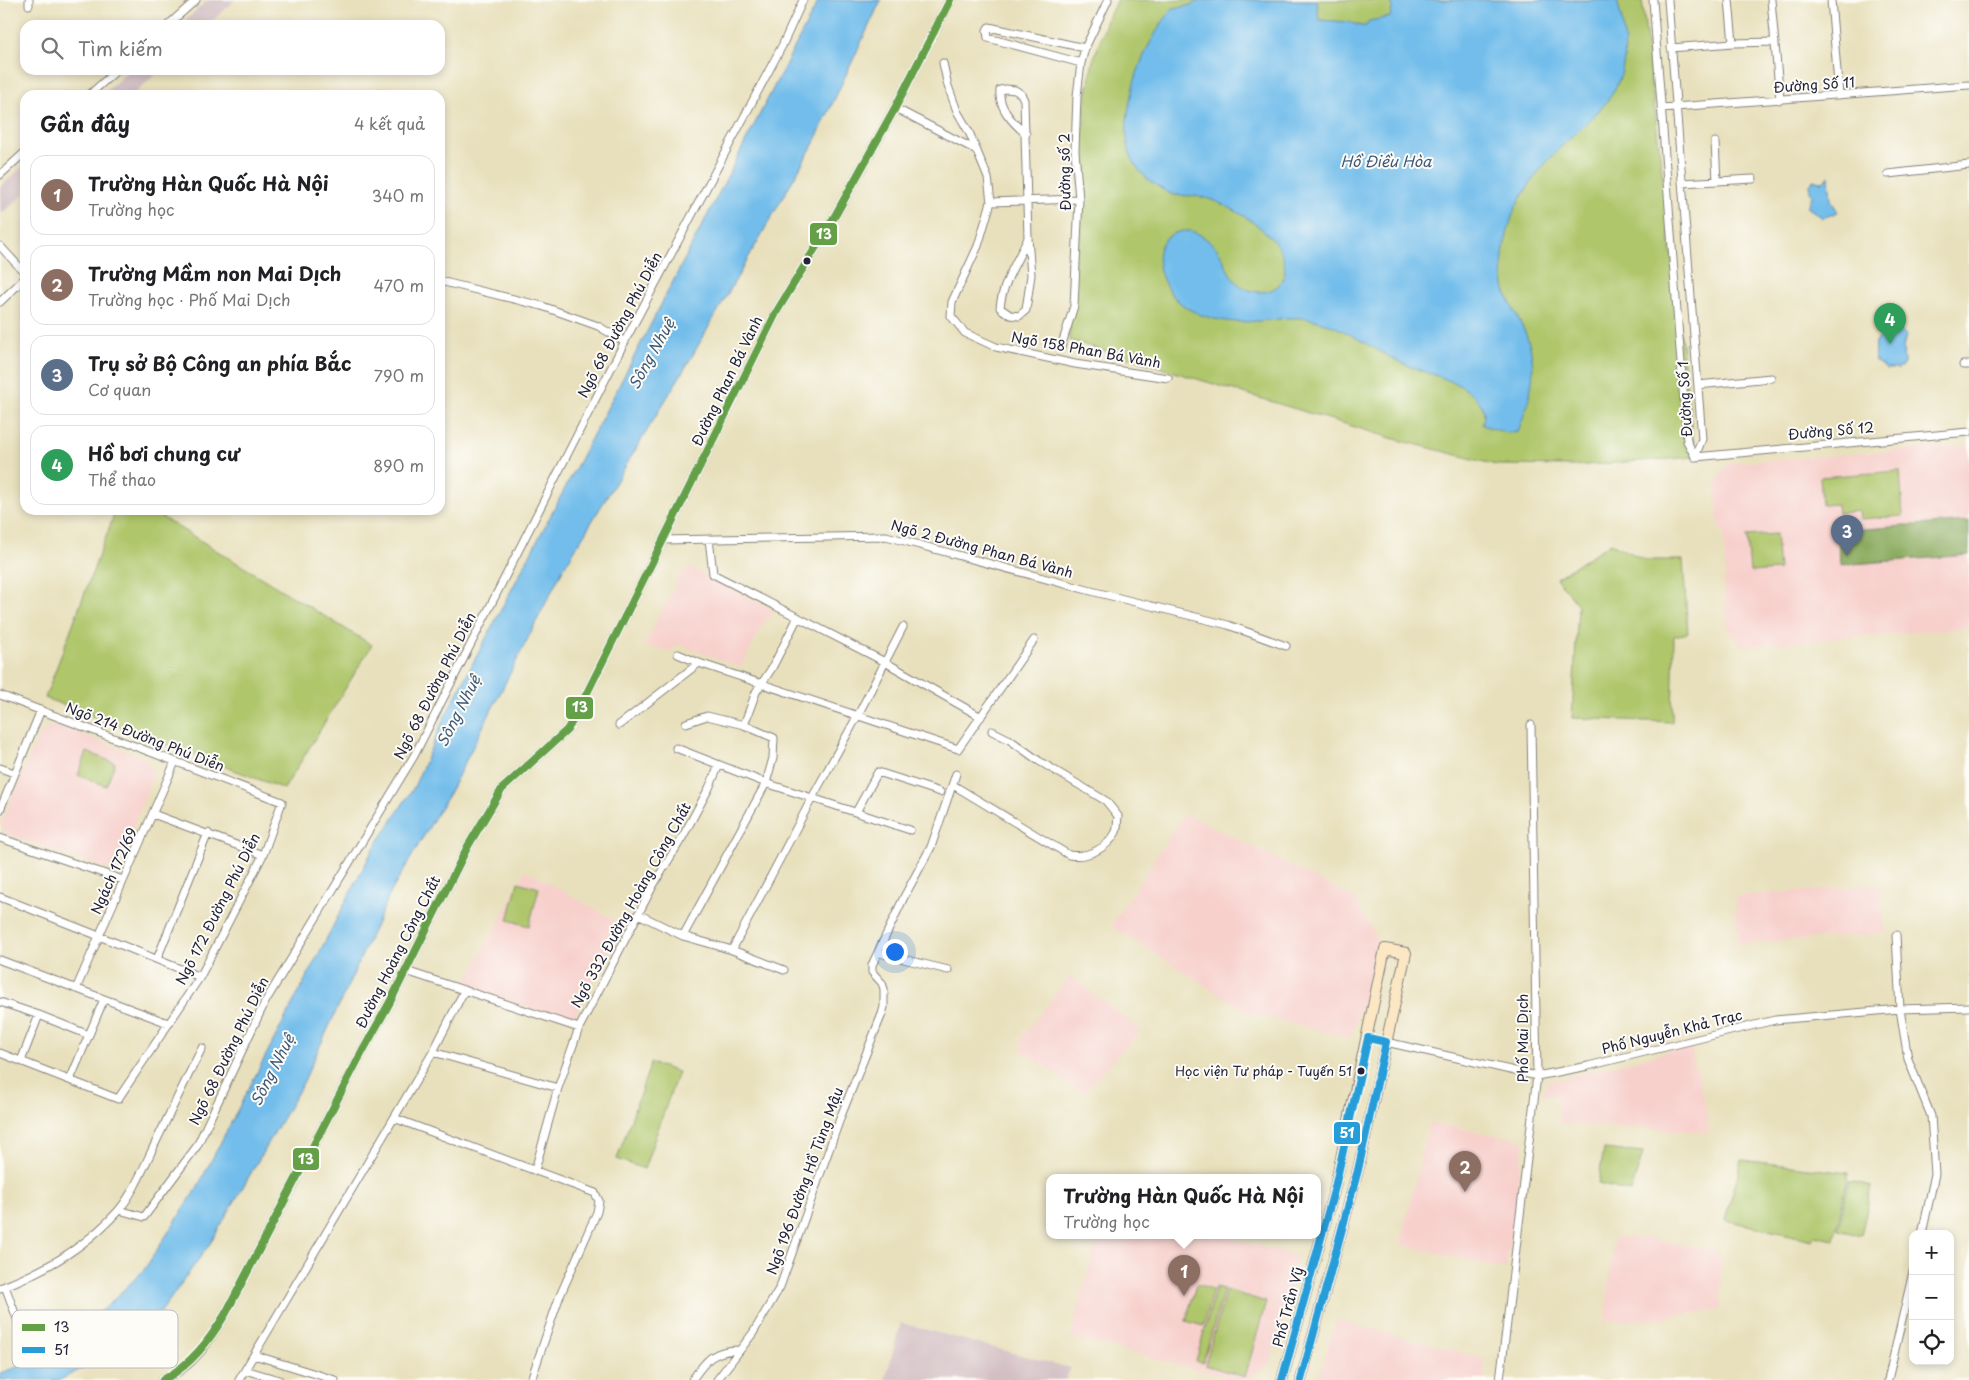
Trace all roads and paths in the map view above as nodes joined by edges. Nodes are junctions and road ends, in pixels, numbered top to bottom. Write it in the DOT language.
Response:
graph roads {
  1 [pos="196,0"];
  2 [pos="803,0"];
  3 [pos="950,0"];
  4 [pos="1108,0"];
  5 [pos="1653,0"];
  6 [pos="1668,0"];
  7 [pos="1729,0"];
  8 [pos="1771,0"];
  9 [pos="1831,0"];
  10 [pos="174,20"];
  11 [pos="1775,42"];
  12 [pos="1733,43"];
  13 [pos="1085,48"];
  14 [pos="1671,48"];
  15 [pos="943,63"];
  16 [pos="1081,63"];
  17 [pos="111,75"];
  18 [pos="1969,85"];
  19 [pos="95,90"];
  20 [pos="1839,96"];
  21 [pos="1780,100"];
  22 [pos="1675,107"];
  23 [pos="895,108"];
  24 [pos="1662,108"];
  25 [pos="1026,134"];
  26 [pos="1715,142"];
  27 [pos="976,150"];
  28 [pos="20,157"];
  29 [pos="1969,165"];
  30 [pos="1888,174"];
  31 [pos="0,175"];
  32 [pos="1753,179"];
  33 [pos="1717,181"];
  34 [pos="1682,183"];
  35 [pos="1079,199"];
  36 [pos="1027,200"];
  37 [pos="991,202"];
  38 [pos="1028,238"];
  39 [pos="0,246"];
  40 [pos="20,268"];
  41 [pos="445,281"];
  42 [pos="20,283"];
  43 [pos="0,302"];
  44 [pos="624,342"];
  45 [pos="1061,347"];
  46 [pos="1168,378"];
  47 [pos="1771,378"];
  48 [pos="1698,385"];
  49 [pos="1969,432"];
  50 [pos="1695,457"];
  51 [pos="709,539"];
  52 [pos="663,540"];
  53 [pos="798,617"];
  54 [pos="903,627"];
  55 [pos="1034,640"];
  56 [pos="1286,646"];
  57 [pos="678,654"];
  58 [pos="885,662"];
  59 [pos="698,663"];
  60 [pos="762,683"];
  61 [pos="0,695"];
  62 [pos="41,710"];
  63 [pos="858,715"];
  64 [pos="981,717"];
  65 [pos="686,723"];
  66 [pos="744,724"];
  67 [pos="619,725"];
  68 [pos="1531,725"];
  69 [pos="992,731"];
  70 [pos="676,748"];
  71 [pos="175,762"];
  72 [pos="720,765"];
  73 [pos="0,768"];
  74 [pos="14,773"];
  75 [pos="956,774"];
  76 [pos="766,783"];
  77 [pos="953,785"];
  78 [pos="940,792"];
  79 [pos="812,798"];
  80 [pos="282,802"];
  81 [pos="0,810"];
  82 [pos="856,812"];
  83 [pos="152,814"];
  84 [pos="910,830"];
  85 [pos="208,834"];
  86 [pos="0,838"];
  87 [pos="263,855"];
  88 [pos="123,880"];
  89 [pos="0,897"];
  90 [pos="638,914"];
  91 [pos="1896,935"];
  92 [pos="100,936"];
  93 [pos="683,936"];
  94 [pos="732,950"];
  95 [pos="879,953"];
  96 [pos="0,960"];
  97 [pos="157,960"];
  98 [pos="784,970"];
  99 [pos="948,970"];
  100 [pos="406,971"];
  101 [pos="200,977"];
  102 [pos="76,989"];
  103 [pos="464,992"];
  104 [pos="104,999"];
  105 [pos="0,1002"];
  106 [pos="1969,1007"];
  107 [pos="1900,1009"];
  108 [pos="39,1015"];
  109 [pos="168,1023"];
  110 [pos="579,1028"];
  111 [pos="89,1035"];
  112 [pos="1368,1038"];
  113 [pos="1386,1042"];
  114 [pos="202,1048"];
  115 [pos="434,1052"];
  116 [pos="0,1053"];
  117 [pos="21,1061"];
  118 [pos="1537,1076"];
  119 [pos="70,1080"];
  120 [pos="558,1088"];
  121 [pos="394,1118"];
  122 [pos="535,1170"];
  123 [pos="119,1210"];
  124 [pos="1923,1230"];
  125 [pos="1321,1238"];
  126 [pos="1321,1239"];
  127 [pos="1912,1275"];
  128 [pos="3,1287"];
  129 [pos="12,1310"];
  130 [pos="740,1350"];
  131 [pos="254,1355"];
  132 [pos="245,1370"];
  133 [pos="163,1380"];
  134 [pos="239,1380"];
  135 [pos="279,1380"];
  136 [pos="335,1380"];
  137 [pos="531,1380"];
  138 [pos="692,1380"];
  139 [pos="717,1380"];
  140 [pos="1282,1380"];
  141 [pos="1301,1380"];
  142 [pos="1500,1380"];
  143 [pos="1888,1380"];
  1 -- 10 [label="street"];
  2 -- 44 [label="street, Ngõ 68 Đường Phú Diễn"];
  3 -- 23 [label="street, Đường Phan Bá Vành"];
  4 -- 13 [label="street, Đường số 2"];
  5 -- 24 [label="street, Đường Số 1"];
  6 -- 14 [label="street, Đường Số 1"];
  7 -- 12 [label="street"];
  8 -- 11 [label="street"];
  9 -- 20 [label="street"];
  11 -- 12 [label="street"];
  11 -- 21 [label="street"];
  12 -- 14 [label="street"];
  13 -- 16 [label="street, Đường số 2"];
  13 -- 16 [label="street"];
  14 -- 22 [label="street, Đường Số 1"];
  15 -- 27 [label="street, Ngõ 158 Phan Bá Vành"];
  16 -- 35 [label="street, Đường số 2"];
  17 -- 19 [label="street"];
  18 -- 20 [label="street, Đường Số 11"];
  20 -- 21 [label="street, Đường Số 11"];
  21 -- 22 [label="street, Đường Số 11"];
  22 -- 24 [label="street, Đường Số 11"];
  22 -- 34 [label="street, Đường Số 1"];
  23 -- 27 [label="street"];
  23 -- 52 [label="street, Đường Phan Bá Vành"];
  24 -- 50 [label="street, Đường Số 1"];
  25 -- 25 [label="street"];
  25 -- 36 [label="street"];
  26 -- 33 [label="street"];
  27 -- 37 [label="street, Ngõ 158 Phan Bá Vành"];
  28 -- 31 [label="street"];
  29 -- 30 [label="street"];
  32 -- 33 [label="street"];
  33 -- 34 [label="street"];
  34 -- 48 [label="street, Đường Số 1"];
  35 -- 36 [label="street"];
  35 -- 45 [label="street, Đường số 2"];
  36 -- 37 [label="street"];
  36 -- 38 [label="street"];
  37 -- 46 [label="street, Ngõ 158 Phan Bá Vành"];
  38 -- 38 [label="street"];
  39 -- 40 [label="street"];
  41 -- 44 [label="street"];
  42 -- 43 [label="street"];
  44 -- 123 [label="street, Ngõ 68 Đường Phú Diễn"];
  47 -- 48 [label="street"];
  48 -- 50 [label="street, Đường Số 1"];
  49 -- 50 [label="street, Đường Số 12"];
  51 -- 52 [label="street, Ngõ 2 Đường Phan Bá Vành"];
  51 -- 53 [label="street"];
  51 -- 56 [label="street, Ngõ 2 Đường Phan Bá Vành"];
  52 -- 100 [label="street, Đường Hoàng Công Chất"];
  53 -- 58 [label="street"];
  53 -- 60 [label="street"];
  54 -- 58 [label="street"];
  55 -- 64 [label="street"];
  57 -- 59 [label="street"];
  58 -- 63 [label="street"];
  58 -- 64 [label="street"];
  59 -- 60 [label="street"];
  59 -- 67 [label="street"];
  60 -- 63 [label="street"];
  60 -- 66 [label="street"];
  61 -- 62 [label="street, Ngõ 214 Đường Phú Diễn"];
  62 -- 71 [label="street, Ngõ 214 Đường Phú Diễn"];
  62 -- 74 [label="street"];
  63 -- 64 [label="street"];
  63 -- 79 [label="street"];
  65 -- 66 [label="street"];
  66 -- 76 [label="street"];
  68 -- 118 [label="street, Phố Mai Dịch"];
  69 -- 77 [label="street"];
  70 -- 72 [label="street"];
  71 -- 80 [label="street, Ngõ 214 Đường Phú Diễn"];
  71 -- 83 [label="street, Ngách 172/69"];
  72 -- 76 [label="street"];
  72 -- 90 [label="street, Ngõ 332 Đường Hoàng Công Chất"];
  73 -- 74 [label="street"];
  74 -- 81 [label="street"];
  75 -- 77 [label="street"];
  76 -- 79 [label="street"];
  76 -- 93 [label="street"];
  77 -- 95 [label="street"];
  78 -- 82 [label="street"];
  79 -- 82 [label="street"];
  79 -- 94 [label="street"];
  80 -- 87 [label="street, Ngõ 172 Đường Phú Diễn"];
  82 -- 84 [label="street"];
  83 -- 85 [label="street"];
  83 -- 88 [label="street, Ngách 172/69"];
  85 -- 87 [label="street"];
  85 -- 97 [label="street"];
  86 -- 88 [label="street"];
  87 -- 101 [label="street, Ngõ 172 Đường Phú Diễn"];
  88 -- 92 [label="street, Ngách 172/69"];
  89 -- 92 [label="street"];
  90 -- 93 [label="street"];
  90 -- 110 [label="street, Ngõ 332 Đường Hoàng Công Chất"];
  91 -- 107 [label="street"];
  92 -- 97 [label="street"];
  92 -- 102 [label="street, Ngách 172/69"];
  93 -- 94 [label="street"];
  94 -- 98 [label="street"];
  95 -- 99 [label="street"];
  95 -- 130 [label="street, Ngõ 196 Đường Hồ Tùng Mậu"];
  96 -- 102 [label="street"];
  97 -- 101 [label="street"];
  100 -- 103 [label="street, Ngõ 332 Đường Hoàng Công Chất"];
  100 -- 133 [label="street, Đường Hoàng Công Chất"];
  101 -- 109 [label="street, Ngõ 172 Đường Phú Diễn"];
  102 -- 104 [label="street"];
  103 -- 110 [label="street, Ngõ 332 Đường Hoàng Công Chất"];
  103 -- 115 [label="street"];
  104 -- 109 [label="street"];
  104 -- 111 [label="street"];
  105 -- 108 [label="street"];
  106 -- 107 [label="street, Phố Nguyễn Khả Trạc"];
  107 -- 118 [label="street, Phố Nguyễn Khả Trạc"];
  107 -- 124 [label="street"];
  108 -- 111 [label="street"];
  108 -- 117 [label="street"];
  109 -- 119 [label="street, Ngõ 172 Đường Phú Diễn"];
  110 -- 120 [label="street"];
  111 -- 119 [label="street"];
  112 -- 113 [label="main road"];
  112 -- 113 [label="main road, Phố Trần Vỹ"];
  112 -- 125 [label="main road, Phố Trần Vỹ"];
  113 -- 118 [label="street, Phố Nguyễn Khả Trạc"];
  113 -- 141 [label="main road"];
  114 -- 123 [label="street"];
  115 -- 120 [label="street"];
  115 -- 121 [label="street"];
  116 -- 117 [label="street"];
  117 -- 119 [label="street"];
  118 -- 142 [label="street, Phố Mai Dịch"];
  120 -- 122 [label="street"];
  121 -- 122 [label="street"];
  121 -- 131 [label="street"];
  122 -- 137 [label="street"];
  123 -- 128 [label="street"];
  126 -- 140 [label="main road, Phố Trần Vỹ"];
  127 -- 143 [label="street"];
  128 -- 129 [label="street"];
  130 -- 138 [label="street"];
  130 -- 139 [label="street, Ngõ 196 Đường Hồ Tùng Mậu"];
  131 -- 132 [label="street"];
  131 -- 136 [label="street"];
  132 -- 134 [label="street"];
  132 -- 135 [label="street"];
}
